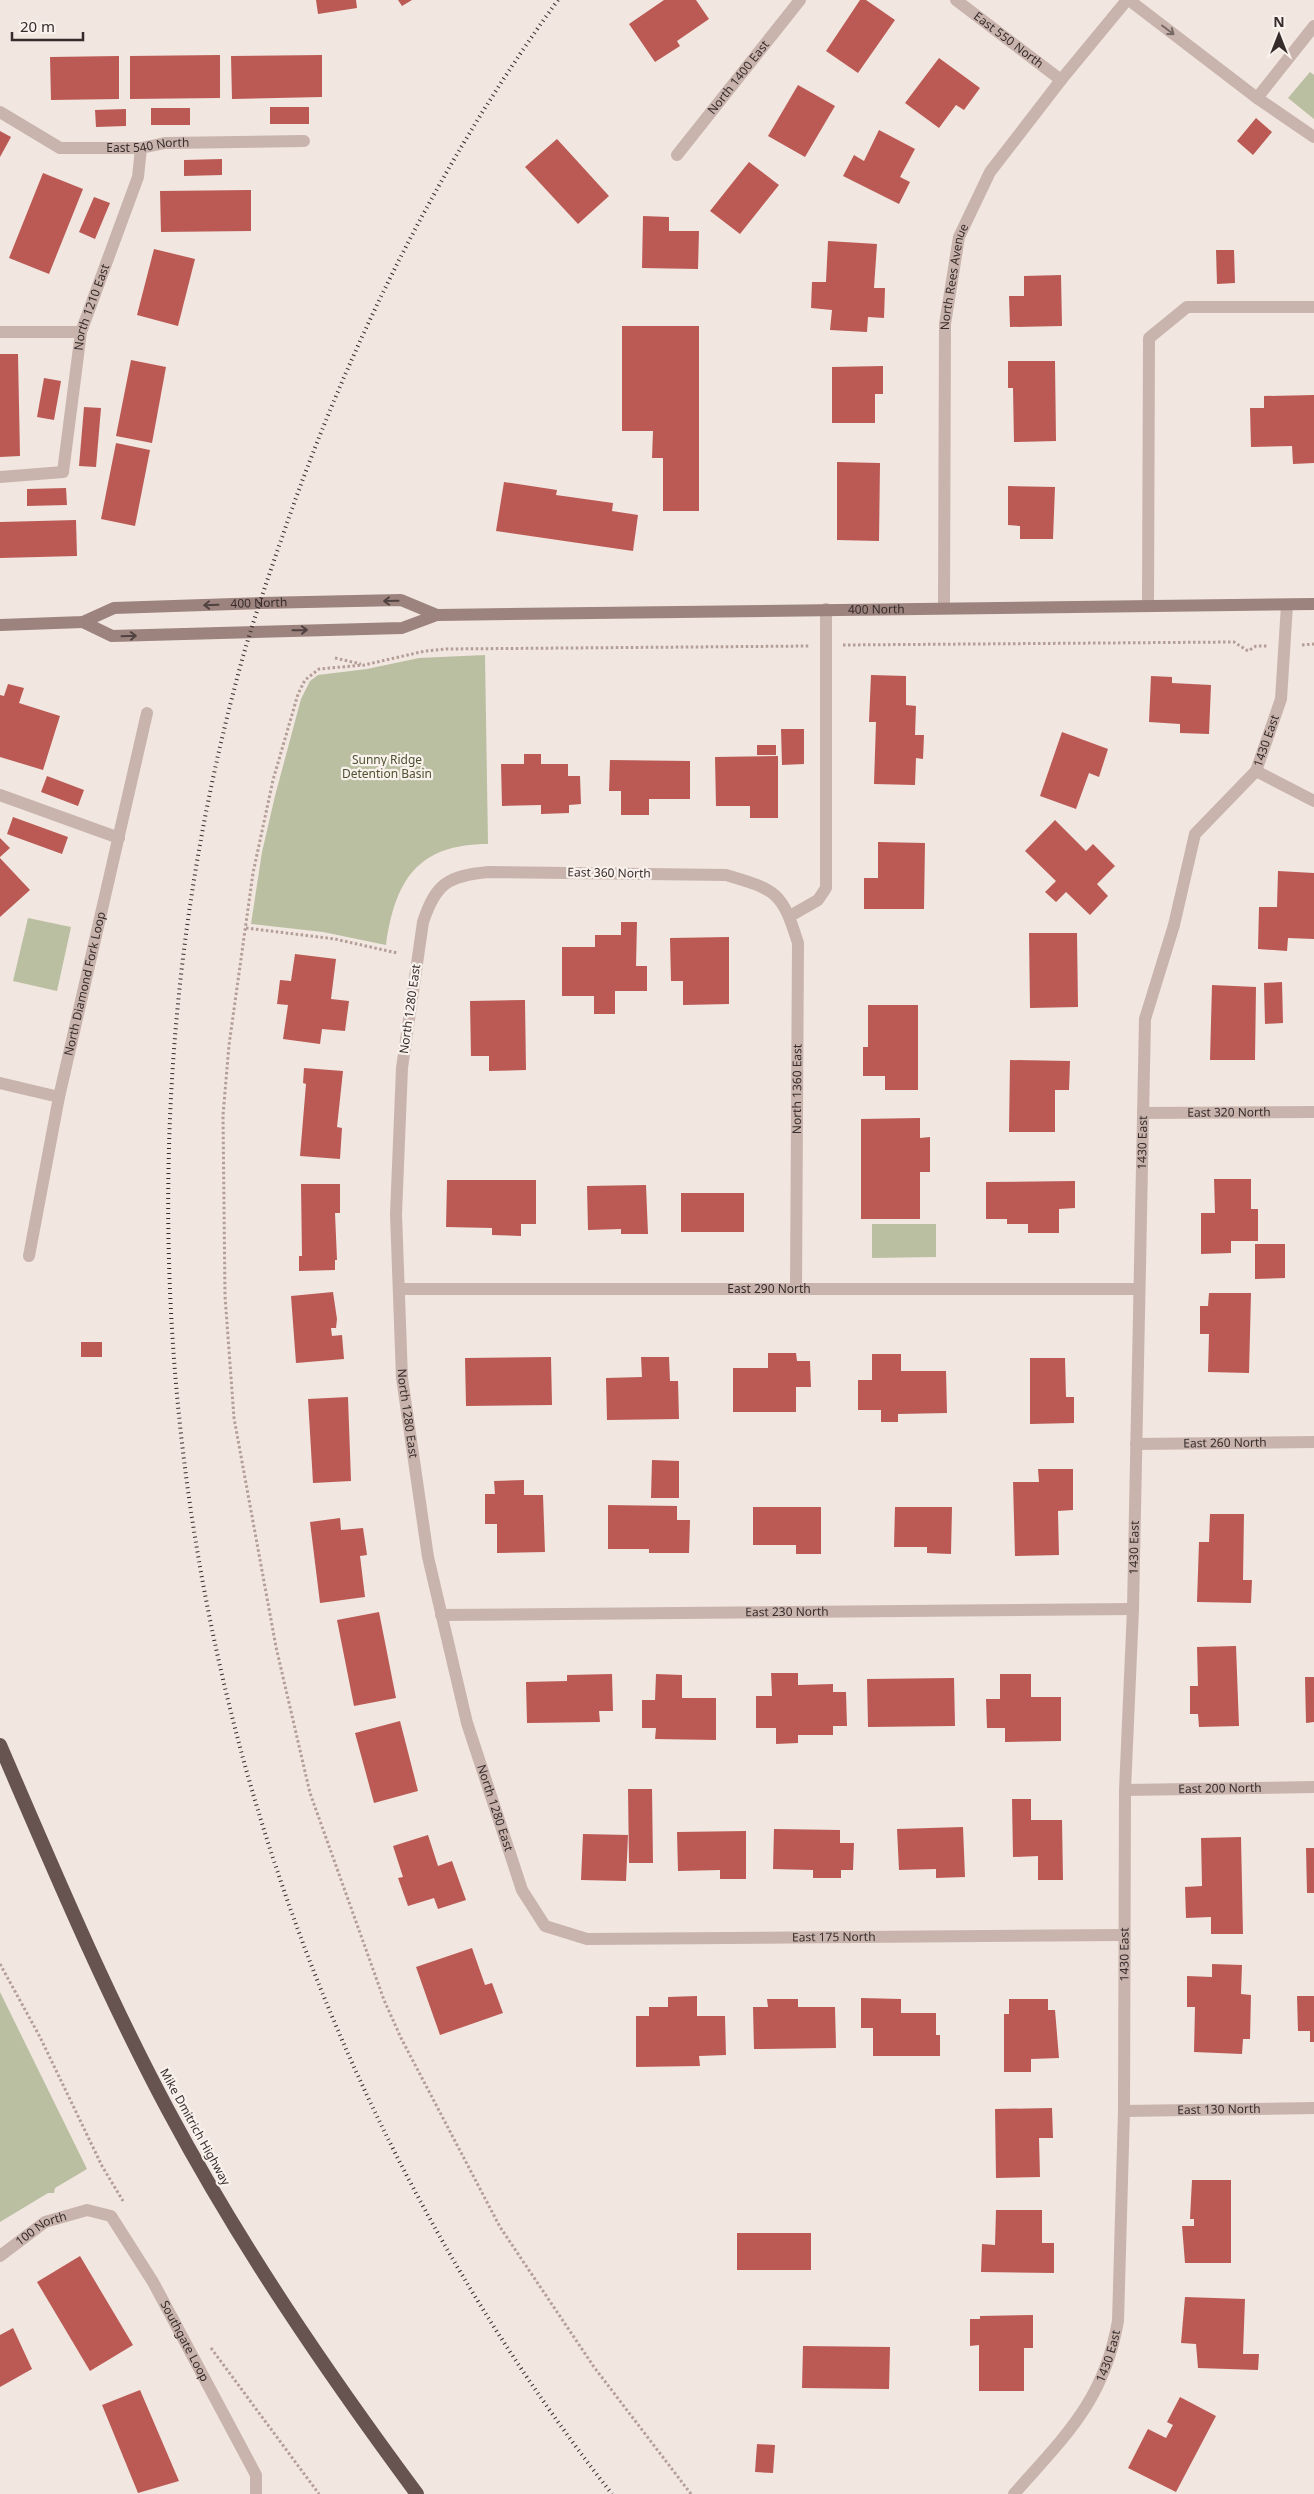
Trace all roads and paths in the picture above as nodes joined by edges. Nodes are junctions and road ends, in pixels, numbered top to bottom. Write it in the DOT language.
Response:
graph roads {
  1 [pos="800,0"];
  2 [pos="956,0"];
  3 [pos="1128,0"];
  4 [pos="1314,26"];
  5 [pos="1061,80"];
  6 [pos="1257,98"];
  7 [pos="0,112"];
  8 [pos="1314,138"];
  9 [pos="304,141"];
  10 [pos="141,148"];
  11 [pos="677,155"];
  12 [pos="1314,307"];
  13 [pos="0,332"];
  14 [pos="81,332"];
  15 [pos="0,477"];
  16 [pos="1314,604"];
  17 [pos="1287,605"];
  18 [pos="1148,606"];
  19 [pos="944,607"];
  20 [pos="826,609"];
  21 [pos="437,615"];
  22 [pos="83,622"];
  23 [pos="0,625"];
  24 [pos="826,646"];
  25 [pos="1256,646"];
  26 [pos="335,658"];
  27 [pos="364,665"];
  28 [pos="147,713"];
  29 [pos="1256,771"];
  30 [pos="0,795"];
  31 [pos="1314,801"];
  32 [pos="120,838"];
  33 [pos="442,886"];
  34 [pos="777,894"];
  35 [pos="790,916"];
  36 [pos="246,928"];
  37 [pos="397,953"];
  38 [pos="0,1083"];
  39 [pos="59,1097"];
  40 [pos="1314,1112"];
  41 [pos="1143,1113"];
  42 [pos="29,1256"];
  43 [pos="399,1289"];
  44 [pos="796,1289"];
  45 [pos="1139,1289"];
  46 [pos="1314,1442"];
  47 [pos="1136,1444"];
  48 [pos="1133,1609"];
  49 [pos="442,1615"];
  50 [pos="0,1745"];
  51 [pos="1314,1787"];
  52 [pos="1125,1790"];
  53 [pos="545,1926"];
  54 [pos="1123,1935"];
  55 [pos="0,1964"];
  56 [pos="1314,2108"];
  57 [pos="1124,2111"];
  58 [pos="128,2208"];
  59 [pos="87,2210"];
  60 [pos="0,2256"];
  61 [pos="206,2340"];
  62 [pos="256,2494"];
  63 [pos="319,2494"];
  64 [pos="417,2494"];
  65 [pos="691,2494"];
  66 [pos="1014,2494"];
  1 -- 11 [label="street, North 1400 East"];
  2 -- 5 [label="street, East 550 North"];
  3 -- 5 [label="street, North Rees Avenue"];
  3 -- 6 [label="street, one-way"];
  4 -- 6 [label="street"];
  5 -- 19 [label="street, North Rees Avenue"];
  6 -- 8 [label="street"];
  7 -- 10 [label="street, East 540 North"];
  9 -- 10 [label="street, East 540 North"];
  10 -- 14 [label="street, North 1210 East"];
  12 -- 18 [label="street"];
  13 -- 14 [label="street"];
  14 -- 15 [label="street, North 1210 East"];
  16 -- 17 [label="main road, 400 North"];
  17 -- 18 [label="main road, 400 North"];
  17 -- 29 [label="street, 1430 East"];
  18 -- 19 [label="main road, 400 North"];
  19 -- 20 [label="main road, 400 North"];
  20 -- 21 [label="main road, 400 North"];
  20 -- 24 [label="street"];
  22 -- 21 [label="main road, 400 North, one-way"];
  21 -- 22 [label="main road, 400 North, one-way"];
  22 -- 23 [label="main road, 400 North"];
  24 -- 25 [label="path"];
  24 -- 27 [label="path"];
  24 -- 35 [label="street"];
  26 -- 27 [label="path"];
  27 -- 36 [label="path"];
  28 -- 32 [label="street, North Diamond Fork Loop"];
  29 -- 31 [label="street"];
  29 -- 41 [label="street, 1430 East"];
  30 -- 32 [label="street"];
  32 -- 39 [label="street, North Diamond Fork Loop"];
  33 -- 34 [label="street, East 360 North"];
  33 -- 43 [label="street, North 1280 East"];
  34 -- 35 [label="street, North 1360 East"];
  35 -- 44 [label="street, North 1360 East"];
  36 -- 37 [label="path"];
  36 -- 65 [label="path"];
  38 -- 39 [label="street"];
  39 -- 42 [label="street, North Diamond Fork Loop"];
  40 -- 41 [label="street, East 320 North"];
  41 -- 45 [label="street, 1430 East"];
  43 -- 44 [label="street, East 290 North"];
  43 -- 49 [label="street, North 1280 East"];
  44 -- 45 [label="street, East 290 North"];
  45 -- 47 [label="street, 1430 East"];
  46 -- 47 [label="street, East 260 North"];
  47 -- 48 [label="street, 1430 East"];
  48 -- 49 [label="street, East 230 North"];
  48 -- 52 [label="street, 1430 East"];
  49 -- 53 [label="street, North 1280 East"];
  50 -- 64 [label="highway, Mike Dmitrich Highway"];
  51 -- 52 [label="street, East 200 North"];
  52 -- 54 [label="street, 1430 East"];
  53 -- 54 [label="street, East 175 North"];
  54 -- 57 [label="street, 1430 East"];
  55 -- 58 [label="path"];
  56 -- 57 [label="street, East 130 North"];
  57 -- 66 [label="street, 1430 East"];
  59 -- 60 [label="street, 100 North"];
  59 -- 62 [label="street, Southgate Loop"];
  61 -- 63 [label="path"];
}
